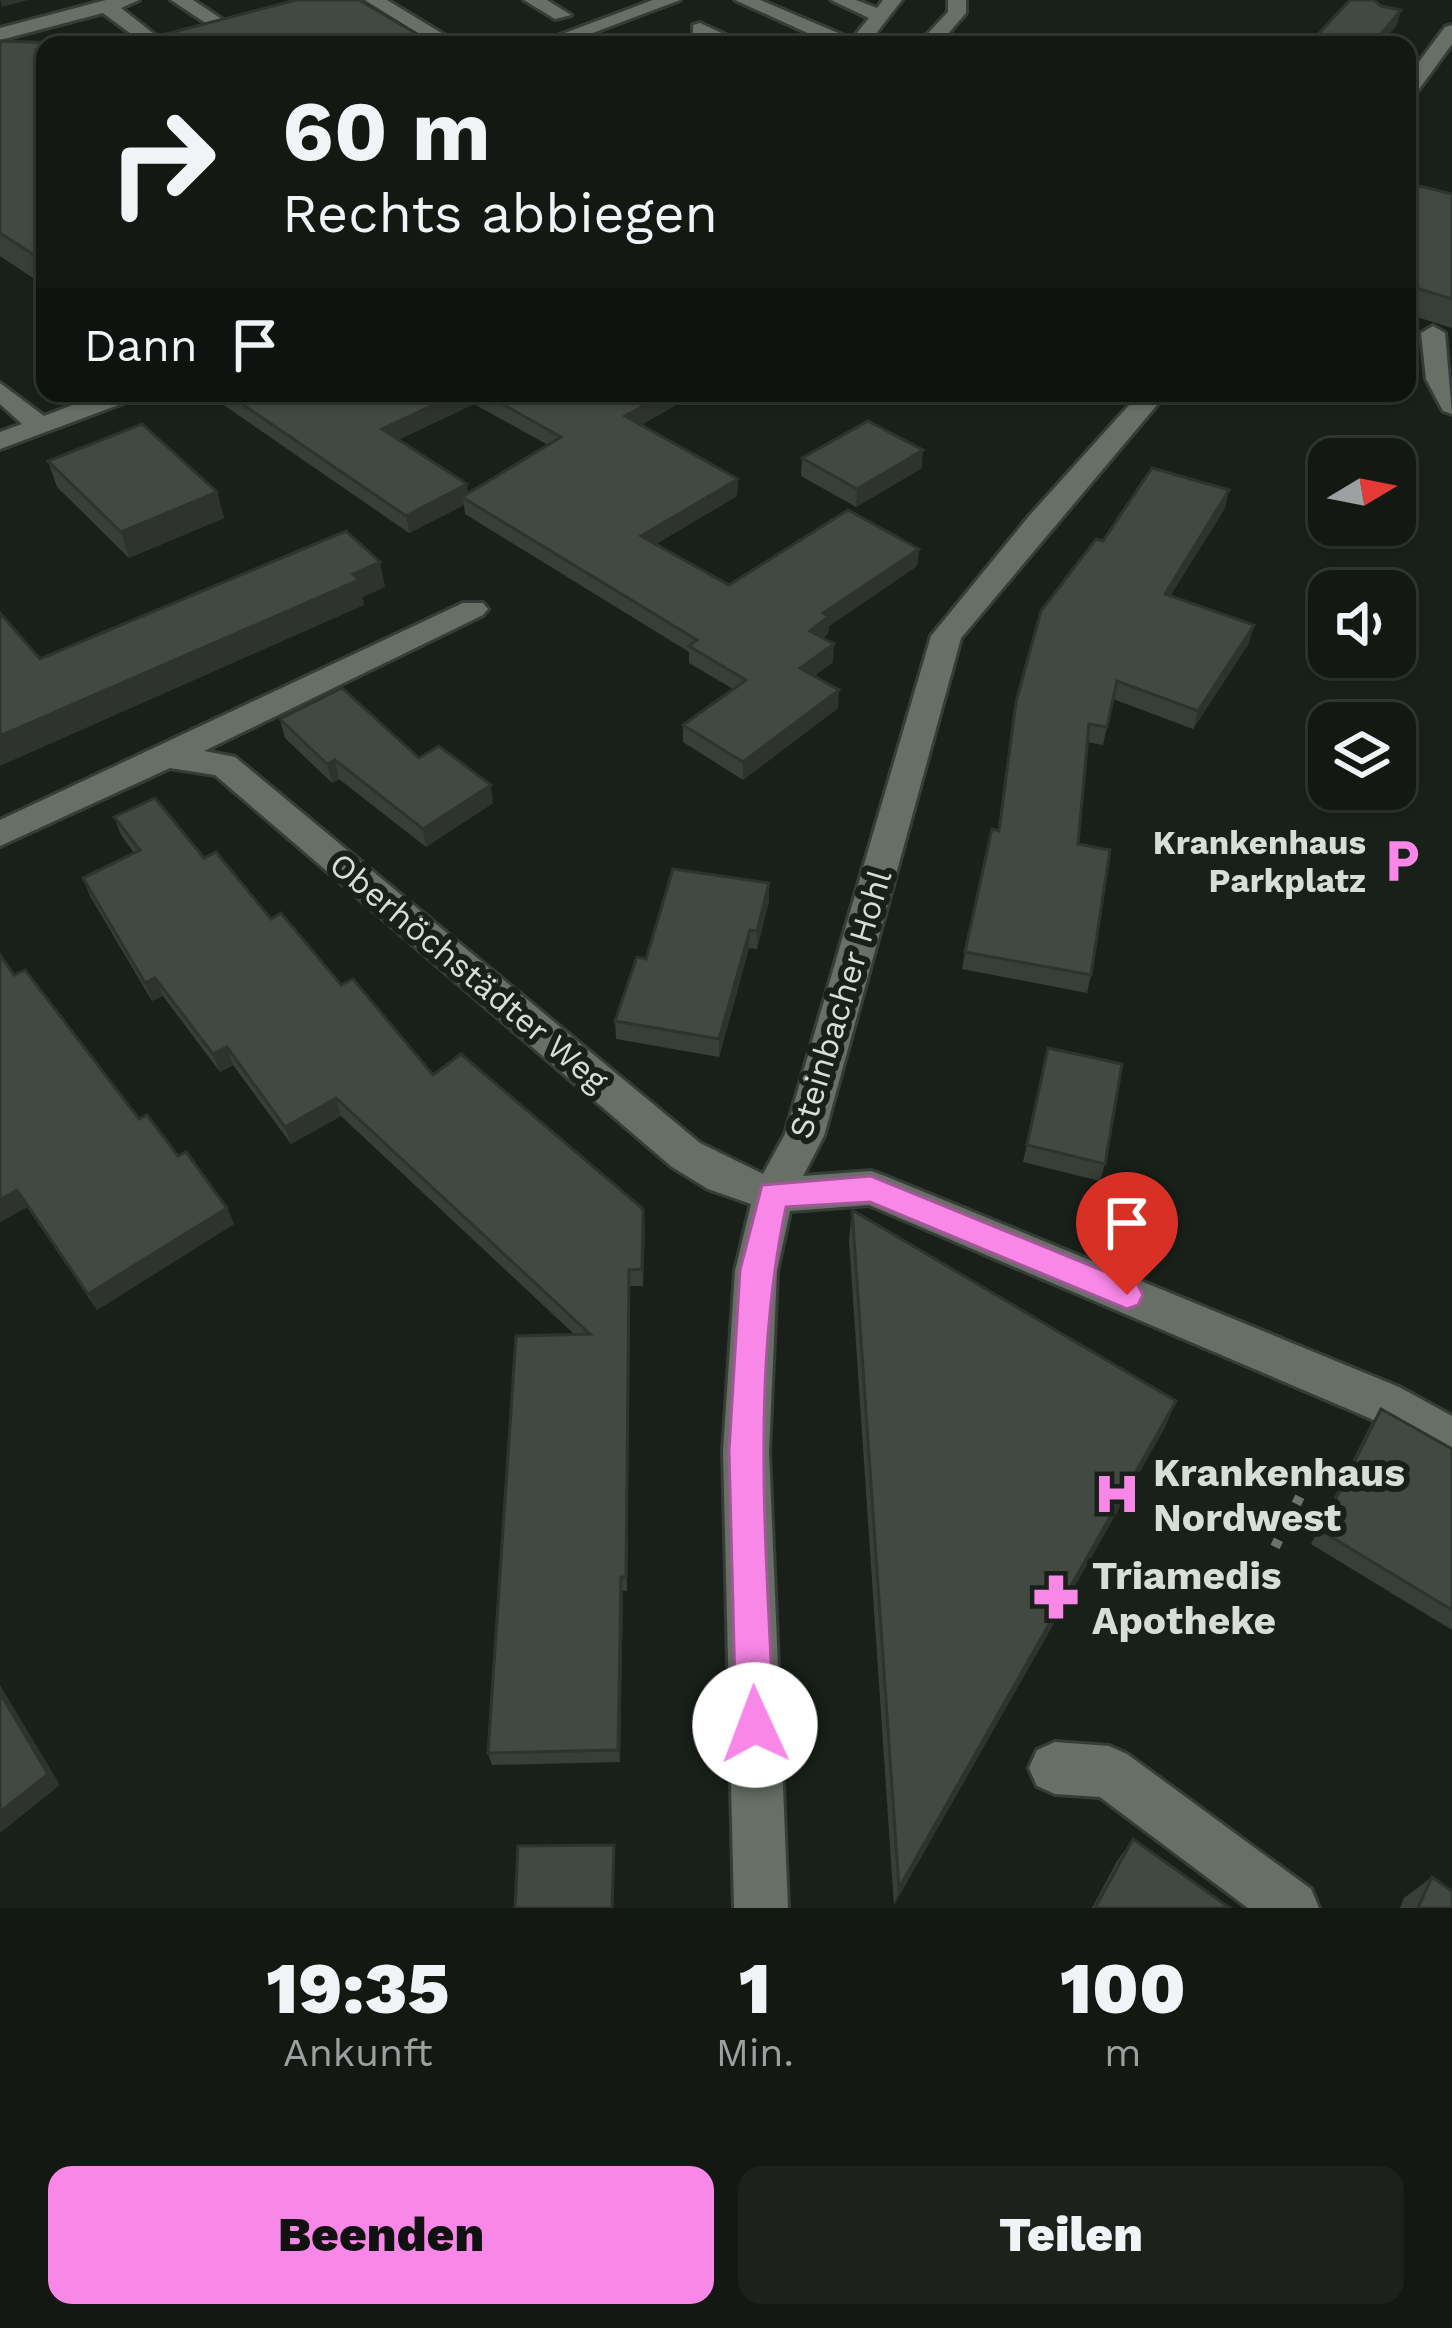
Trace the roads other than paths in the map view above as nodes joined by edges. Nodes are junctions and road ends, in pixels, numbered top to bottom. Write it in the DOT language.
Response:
graph roads {
  1 [pos="130,0"];
  2 [pos="180,0"];
  3 [pos="374,0"];
  4 [pos="533,0"];
  5 [pos="671,0"];
  6 [pos="744,0"];
  7 [pos="840,0"];
  8 [pos="958,0"];
  9 [pos="106,6"];
  10 [pos="886,8"];
  11 [pos="562,15"];
  12 [pos="10,29"];
  13 [pos="258,29"];
  14 [pos="700,29"];
  15 [pos="1452,32"];
  16 [pos="237,35"];
  17 [pos="146,36"];
  18 [pos="234,36"];
  19 [pos="436,36"];
  20 [pos="567,36"];
  21 [pos="714,36"];
  22 [pos="832,36"];
  23 [pos="862,36"];
  24 [pos="935,36"];
  25 [pos="1416,80"];
  26 [pos="1443,336"];
  27 [pos="0,391"];
  28 [pos="104,402"];
  29 [pos="1146,402"];
  30 [pos="1452,406"];
  31 [pos="40,426"];
  32 [pos="0,441"];
  33 [pos="473,608"];
  34 [pos="166,756"];
  35 [pos="0,834"];
  36 [pos="773,1195"];
  37 [pos="1452,1440"];
  38 [pos="1055,1768"];
  39 [pos="761,1908"];
  40 [pos="1292,1908"];
  1 -- 9 [label="street"];
  2 -- 16 [label="street"];
  3 -- 19 [label="street"];
  4 -- 11 [label="street"];
  5 -- 20 [label="street"];
  6 -- 22 [label="street"];
  7 -- 10 [label="street"];
  8 -- 24 [label="street"];
  9 -- 12 [label="street"];
  9 -- 17 [label="street"];
  10 -- 23 [label="street"];
  13 -- 16 [label="street"];
  14 -- 21 [label="street"];
  15 -- 25 [label="street"];
  16 -- 18 [label="street"];
  26 -- 30 [label="street"];
  27 -- 31 [label="street"];
  28 -- 31 [label="street"];
  29 -- 36 [label="street, Steinbacher Hohl"];
  31 -- 32 [label="street"];
  33 -- 34 [label="street"];
  34 -- 35 [label="street"];
  34 -- 36 [label="street, Oberhöchstädter Weg"];
  36 -- 37 [label="street"];
  36 -- 39 [label="street, Steinbacher Hohl"];
  38 -- 40 [label="street"];
}
